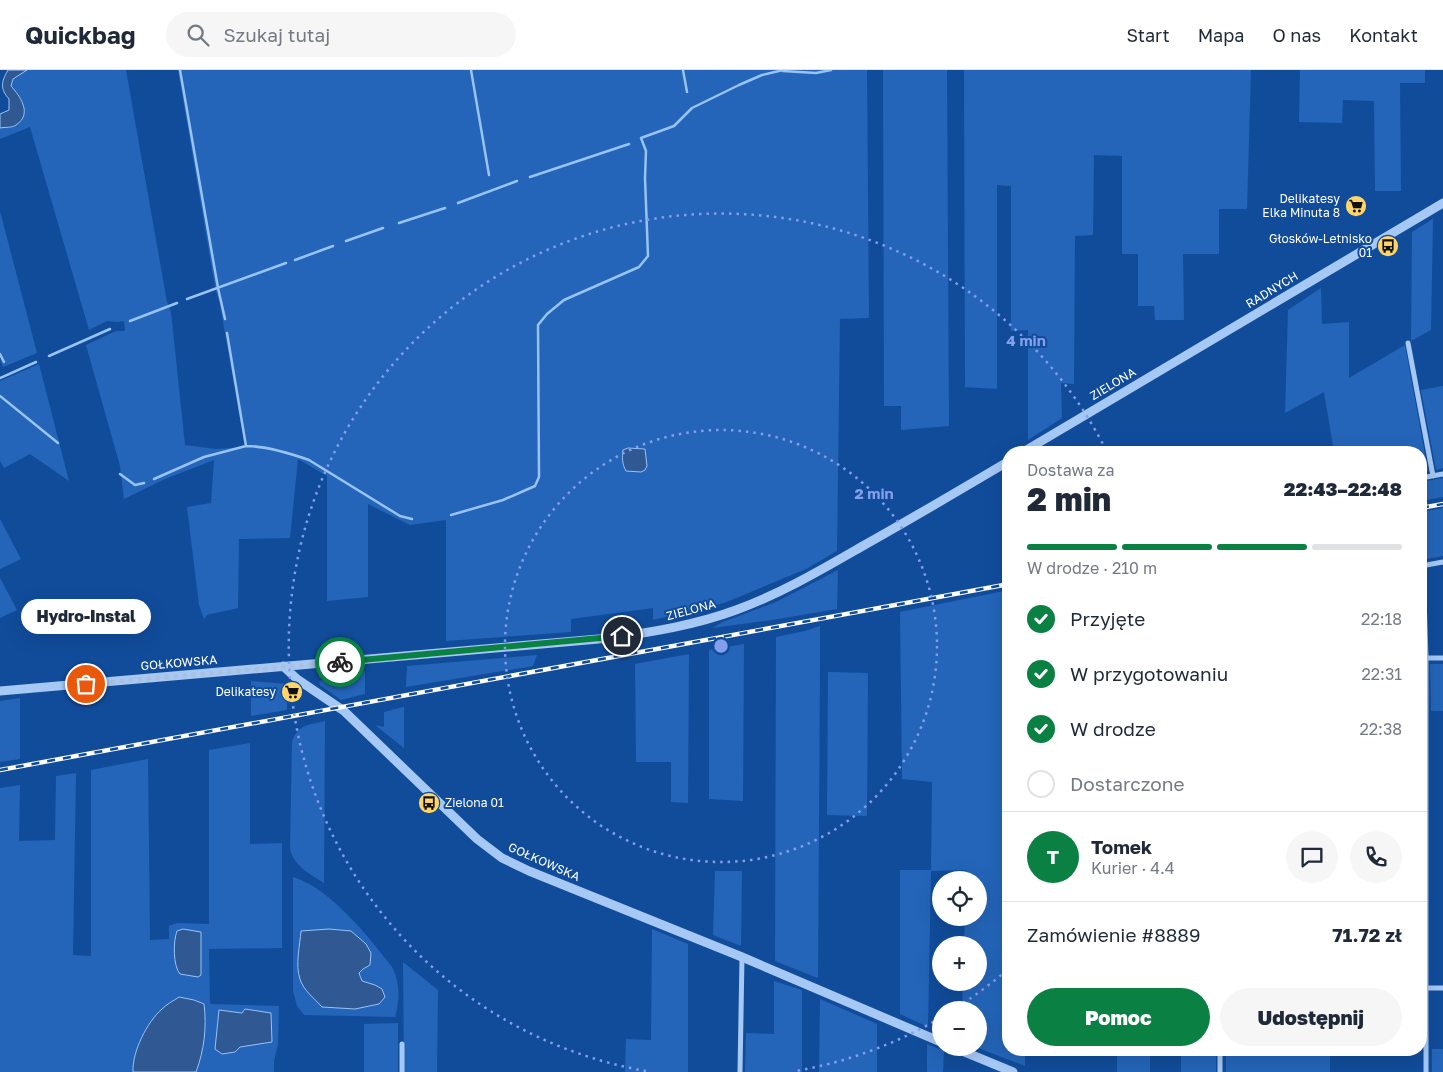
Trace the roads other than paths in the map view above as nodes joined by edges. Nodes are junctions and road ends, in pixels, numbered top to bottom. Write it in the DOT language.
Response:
graph roads {
  1 [pos="1443,203"];
  2 [pos="1216,337"];
  3 [pos="1408,343"];
  4 [pos="1033,446"];
  5 [pos="1002,465"];
  6 [pos="1443,474"];
  7 [pos="1433,476"];
  8 [pos="1427,477"];
  9 [pos="1443,562"];
  10 [pos="1427,565"];
  11 [pos="1427,658"];
  12 [pos="1443,658"];
  13 [pos="283,666"];
  14 [pos="0,691"];
  15 [pos="742,957"];
  16 [pos="1427,988"];
  17 [pos="1443,988"];
  18 [pos="932,1038"];
  19 [pos="402,1044"];
  20 [pos="974,1056"];
  21 [pos="1220,1056"];
  22 [pos="1425,1056"];
  23 [pos="402,1072"];
  24 [pos="740,1072"];
  25 [pos="1013,1072"];
  26 [pos="1220,1072"];
  27 [pos="1426,1072"];
  1 -- 2 [label="street, RADNYCH"];
  2 -- 4 [label="street, ZIELONA"];
  3 -- 7 [label="street"];
  5 -- 13 [label="street, ZIELONA"];
  6 -- 7 [label="street"];
  7 -- 8 [label="street"];
  9 -- 10 [label="street"];
  11 -- 12 [label="street"];
  13 -- 14 [label="street, GOŁKOWSKA"];
  13 -- 15 [label="street, GOŁKOWSKA"];
  15 -- 18 [label="street, GOŁKOWSKA"];
  15 -- 24 [label="street"];
  16 -- 17 [label="street"];
  19 -- 23 [label="street"];
  20 -- 25 [label="street"];
  21 -- 26 [label="street"];
  22 -- 27 [label="street"];
}
